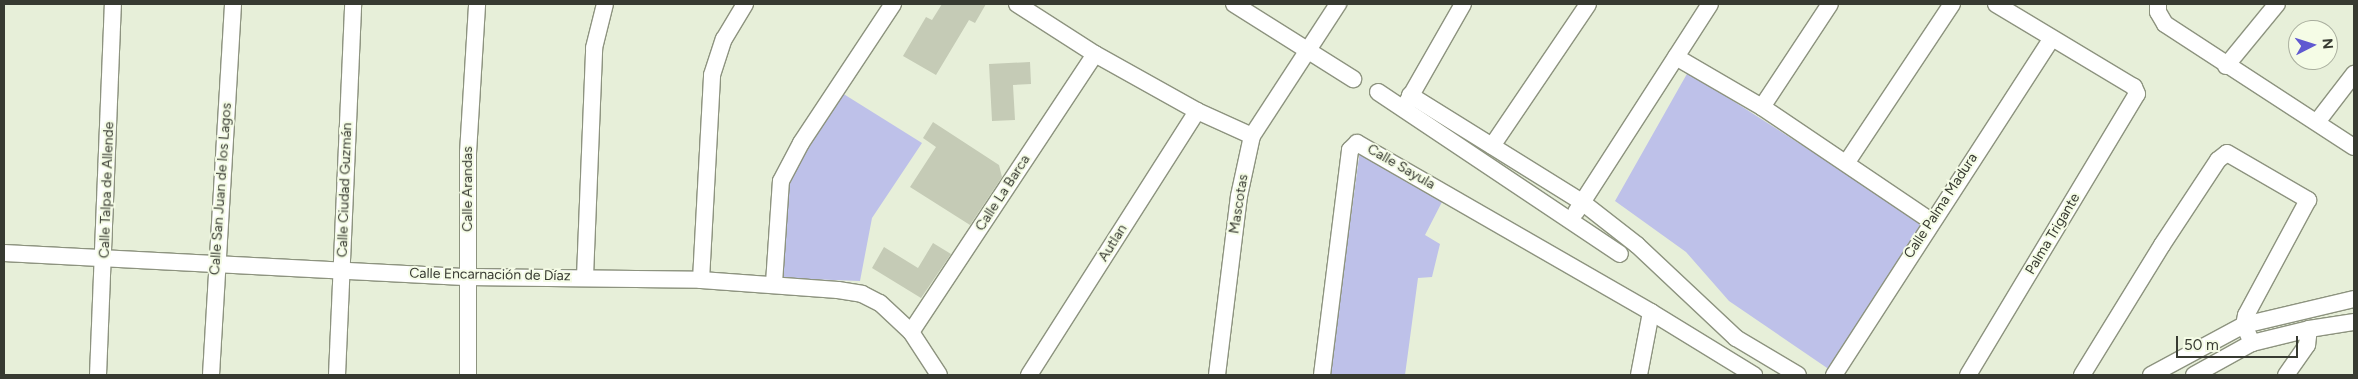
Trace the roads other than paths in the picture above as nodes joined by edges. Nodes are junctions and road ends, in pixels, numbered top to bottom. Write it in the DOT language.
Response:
graph roads {
  1 [pos="113,4"];
  2 [pos="233,4"];
  3 [pos="353,4"];
  4 [pos="477,4"];
  5 [pos="605,4"];
  6 [pos="745,4"];
  7 [pos="893,4"];
  8 [pos="1017,4"];
  9 [pos="1234,4"];
  10 [pos="1338,4"];
  11 [pos="1463,4"];
  12 [pos="1588,4"];
  13 [pos="1710,4"];
  14 [pos="1830,4"];
  15 [pos="1952,4"];
  16 [pos="1996,4"];
  17 [pos="2277,4"];
  18 [pos="2157,5"];
  19 [pos="2051,39"];
  20 [pos="1306,49"];
  21 [pos="1095,54"];
  22 [pos="1676,57"];
  23 [pos="2226,66"];
  24 [pos="2354,74"];
  25 [pos="1353,79"];
  26 [pos="1378,92"];
  27 [pos="1407,101"];
  28 [pos="1762,107"];
  29 [pos="1197,111"];
  30 [pos="2317,122"];
  31 [pos="1252,136"];
  32 [pos="1492,146"];
  33 [pos="2354,147"];
  34 [pos="1847,162"];
  35 [pos="1582,202"];
  36 [pos="1572,220"];
  37 [pos="1931,221"];
  38 [pos="4,253"];
  39 [pos="1620,254"];
  40 [pos="104,257"];
  41 [pos="215,263"];
  42 [pos="342,270"];
  43 [pos="468,277"];
  44 [pos="585,277"];
  45 [pos="701,280"];
  46 [pos="774,283"];
  47 [pos="2354,299"];
  48 [pos="1650,312"];
  49 [pos="2354,322"];
  50 [pos="2244,325"];
  51 [pos="2309,329"];
  52 [pos="911,332"];
  53 [pos="2252,343"];
  54 [pos="1739,370"];
  55 [pos="98,375"];
  56 [pos="211,375"];
  57 [pos="337,375"];
  58 [pos="468,375"];
  59 [pos="939,375"];
  60 [pos="1029,375"];
  61 [pos="1217,375"];
  62 [pos="1322,375"];
  63 [pos="1639,375"];
  64 [pos="1754,375"];
  65 [pos="1798,375"];
  66 [pos="1834,375"];
  67 [pos="1968,375"];
  68 [pos="2082,375"];
  69 [pos="2151,375"];
  70 [pos="2194,375"];
  71 [pos="2286,375"];
  1 -- 40 [label="street, Calle Talpa de Allende"];
  2 -- 41 [label="street, Calle San Juan de los Lagos"];
  3 -- 42 [label="street, Calle Ciudad Guzmán"];
  4 -- 43 [label="street, Calle Arandas"];
  5 -- 44 [label="street"];
  6 -- 45 [label="street"];
  7 -- 46 [label="street"];
  8 -- 21 [label="street"];
  9 -- 20 [label="street"];
  10 -- 20 [label="street, Mascotas"];
  11 -- 27 [label="street"];
  12 -- 32 [label="street"];
  13 -- 22 [label="street"];
  14 -- 28 [label="street"];
  15 -- 34 [label="street"];
  16 -- 19 [label="street"];
  17 -- 23 [label="street"];
  18 -- 23 [label="street"];
  19 -- 37 [label="street, Calle Palma Madura"];
  19 -- 67 [label="street, Palma Trigante"];
  20 -- 25 [label="street"];
  20 -- 31 [label="street, Mascotas"];
  21 -- 29 [label="street"];
  21 -- 52 [label="street, Calle La Barca"];
  22 -- 28 [label="street"];
  22 -- 35 [label="street"];
  23 -- 30 [label="street"];
  24 -- 30 [label="street"];
  26 -- 27 [label="street"];
  27 -- 32 [label="street"];
  27 -- 36 [label="street"];
  28 -- 34 [label="street"];
  29 -- 31 [label="street"];
  29 -- 60 [label="street, Autlan"];
  30 -- 33 [label="street"];
  31 -- 61 [label="street, Mascotas"];
  32 -- 35 [label="street"];
  34 -- 37 [label="street"];
  35 -- 36 [label="street"];
  35 -- 65 [label="street"];
  36 -- 39 [label="street"];
  37 -- 66 [label="street, Calle Palma Madura"];
  38 -- 40 [label="street, Calle Encarnación de Díaz"];
  40 -- 41 [label="street, Calle Encarnación de Díaz"];
  40 -- 55 [label="street, Calle Talpa de Allende"];
  41 -- 42 [label="street, Calle Encarnación de Díaz"];
  41 -- 56 [label="street, Calle San Juan de los Lagos"];
  42 -- 43 [label="street, Calle Encarnación de Díaz"];
  42 -- 57 [label="street, Calle Ciudad Guzmán"];
  43 -- 44 [label="street, Calle Encarnación de Díaz"];
  43 -- 58 [label="street, Calle Arandas"];
  44 -- 45 [label="street, Calle Encarnación de Díaz"];
  45 -- 46 [label="street, Calle Encarnación de Díaz"];
  46 -- 52 [label="street, Calle Encarnación de Díaz"];
  47 -- 50 [label="street"];
  48 -- 54 [label="street"];
  48 -- 62 [label="street, Calle Sayula"];
  48 -- 63 [label="street"];
  49 -- 51 [label="street"];
  50 -- 53 [label="street"];
  50 -- 68 [label="street"];
  50 -- 69 [label="street"];
  51 -- 53 [label="street"];
  51 -- 71 [label="street"];
  52 -- 59 [label="street, Calle Encarnación de Díaz"];
  53 -- 70 [label="street"];
  54 -- 64 [label="street"];
}
